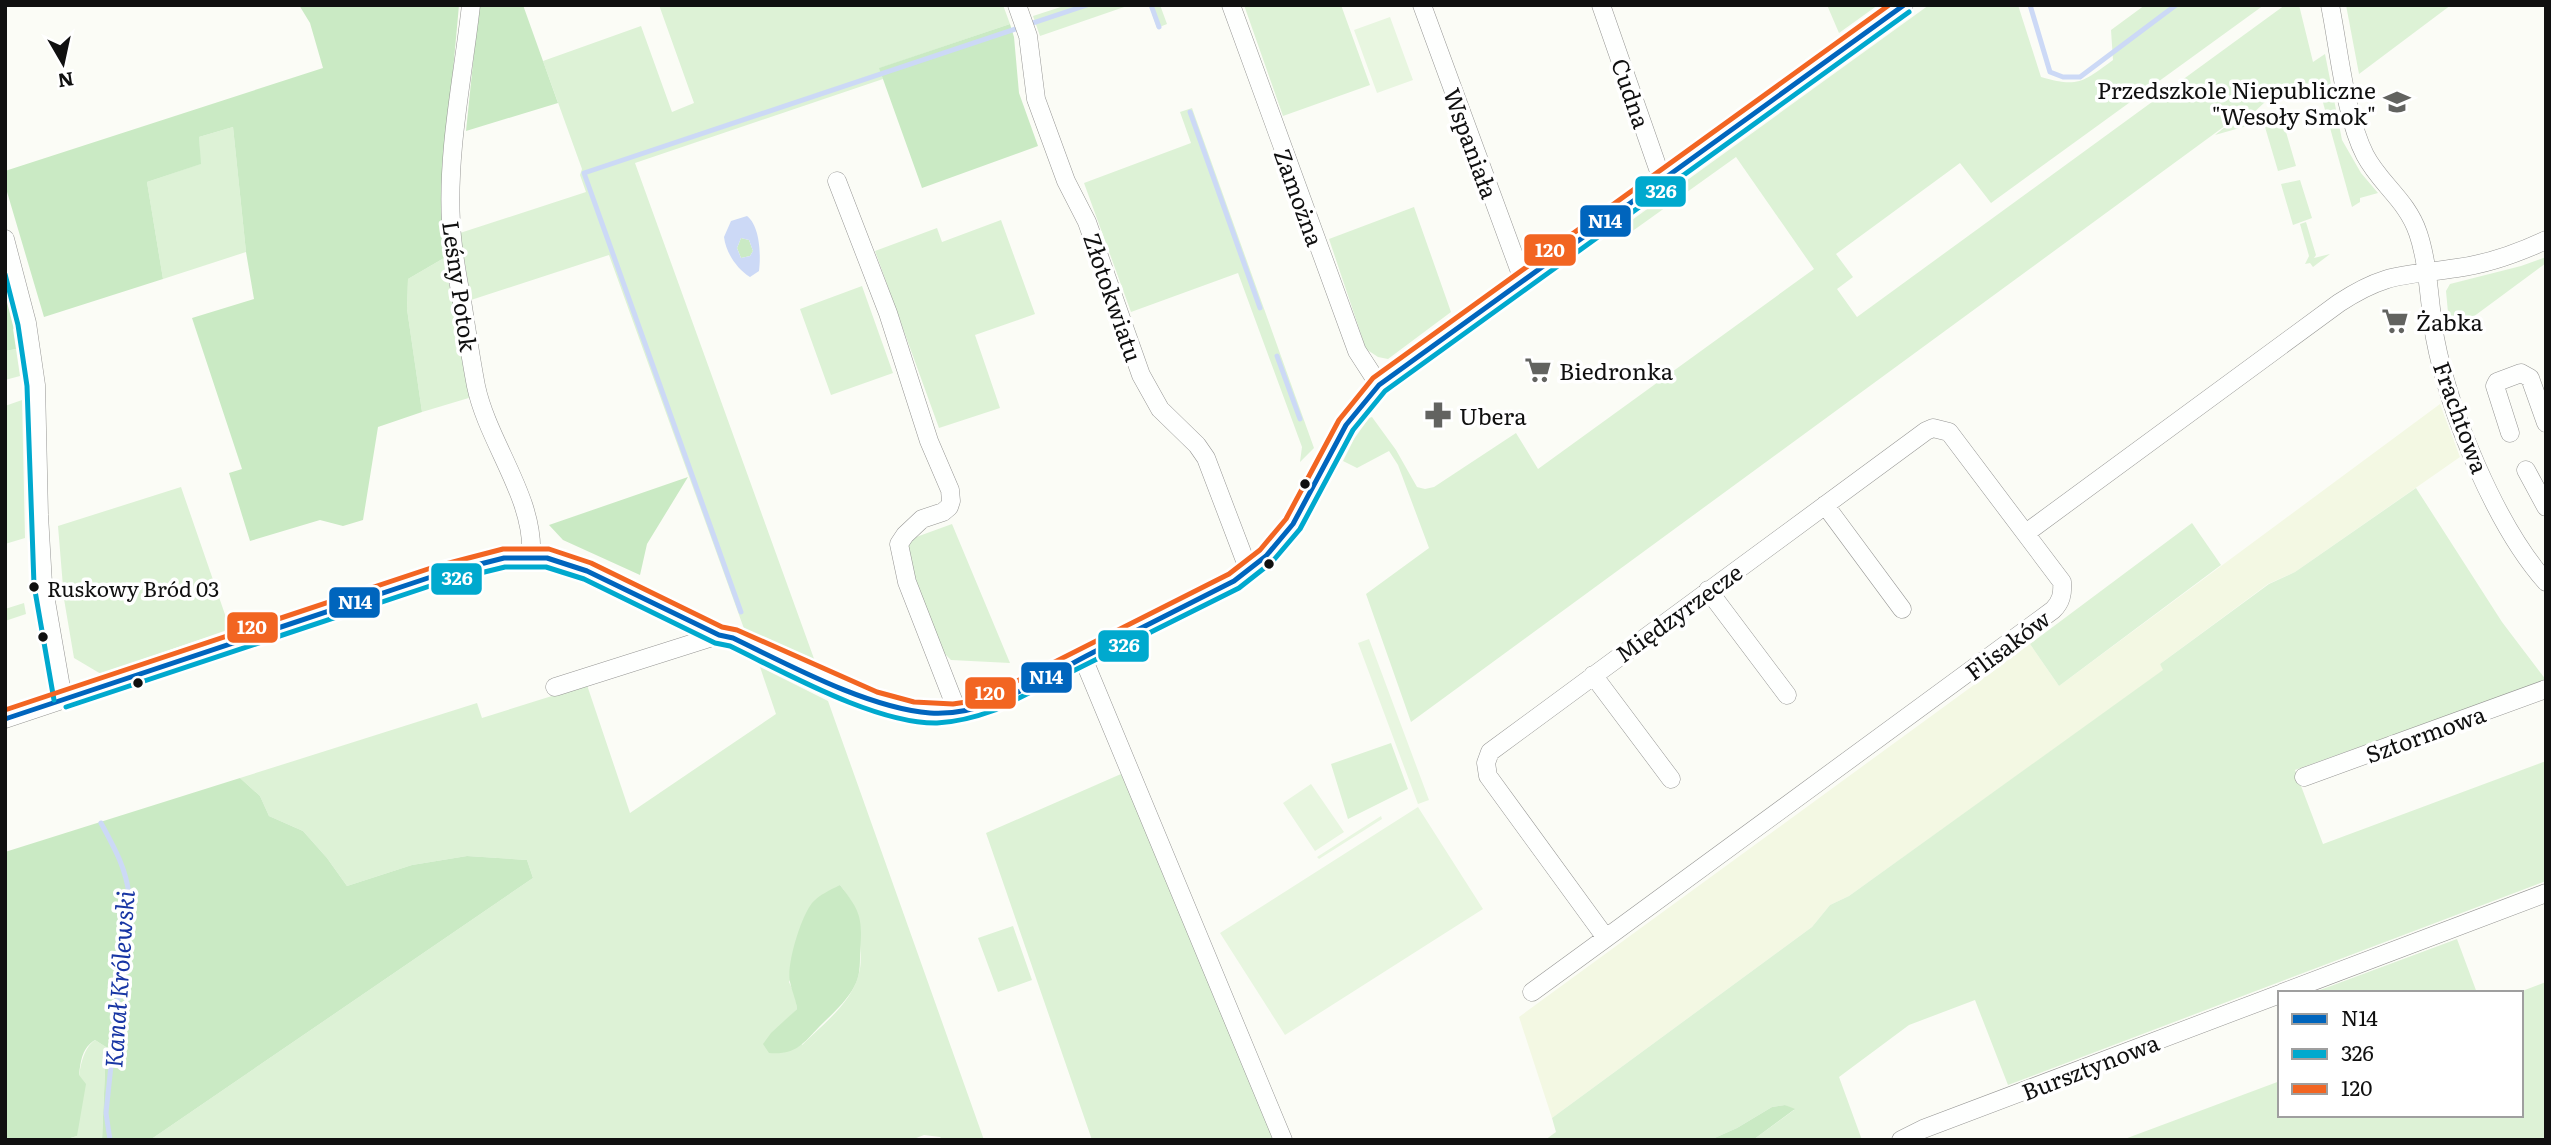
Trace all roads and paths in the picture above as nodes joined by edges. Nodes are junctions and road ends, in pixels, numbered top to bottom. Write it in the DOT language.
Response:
graph roads {
  1 [pos="471,5"];
  2 [pos="1231,5"];
  3 [pos="1422,5"];
  4 [pos="1601,5"];
  5 [pos="1904,5"];
  6 [pos="2330,5"];
  7 [pos="1019,12"];
  8 [pos="1662,180"];
  9 [pos="837,181"];
  10 [pos="5,239"];
  11 [pos="2546,240"];
  12 [pos="2425,271"];
  13 [pos="1523,280"];
  14 [pos="1379,385"];
  15 [pos="2546,423"];
  16 [pos="2510,433"];
  17 [pos="2526,470"];
  18 [pos="1825,505"];
  19 [pos="2546,507"];
  20 [pos="2026,533"];
  21 [pos="531,556"];
  22 [pos="1249,571"];
  23 [pos="2546,582"];
  24 [pos="1708,590"];
  25 [pos="1902,609"];
  26 [pos="719,635"];
  27 [pos="1083,658"];
  28 [pos="1593,675"];
  29 [pos="555,687"];
  30 [pos="2546,689"];
  31 [pos="1787,695"];
  32 [pos="64,699"];
  33 [pos="958,713"];
  34 [pos="5,719"];
  35 [pos="2304,777"];
  36 [pos="1671,779"];
  37 [pos="2546,892"];
  38 [pos="1606,938"];
  39 [pos="2286,991"];
  40 [pos="1532,992"];
  41 [pos="2278,994"];
  42 [pos="1283,1140"];
  43 [pos="1901,1140"];
  1 -- 21 [label="street, Leśny Potok"];
  2 -- 14 [label="street, Zamożna"];
  3 -- 13 [label="street, Wspaniała"];
  4 -- 8 [label="street, Cudna"];
  5 -- 8 [label="street"];
  6 -- 12 [label="street, Frachtowa"];
  7 -- 22 [label="street, Złotokwiatu"];
  8 -- 13 [label="street"];
  9 -- 33 [label="street"];
  10 -- 32 [label="street"];
  11 -- 12 [label="street"];
  12 -- 20 [label="street"];
  12 -- 23 [label="street, Frachtowa"];
  13 -- 14 [label="street"];
  14 -- 22 [label="street"];
  15 -- 16 [label="street"];
  17 -- 19 [label="street"];
  18 -- 20 [label="street, Międzyrzecze"];
  18 -- 24 [label="street, Międzyrzecze"];
  18 -- 25 [label="street"];
  20 -- 38 [label="street, Flisaków"];
  21 -- 26 [label="street"];
  21 -- 32 [label="street"];
  22 -- 27 [label="street"];
  24 -- 28 [label="street, Międzyrzecze"];
  24 -- 31 [label="street"];
  26 -- 29 [label="street"];
  26 -- 33 [label="street"];
  27 -- 33 [label="street"];
  27 -- 42 [label="street"];
  28 -- 36 [label="street"];
  28 -- 38 [label="street, Międzyrzecze"];
  30 -- 35 [label="street, Sztormowa"];
  32 -- 34 [label="street"];
  37 -- 39 [label="street, Bursztynowa"];
  38 -- 40 [label="street, Flisaków"];
  41 -- 43 [label="street, Bursztynowa"];
}
